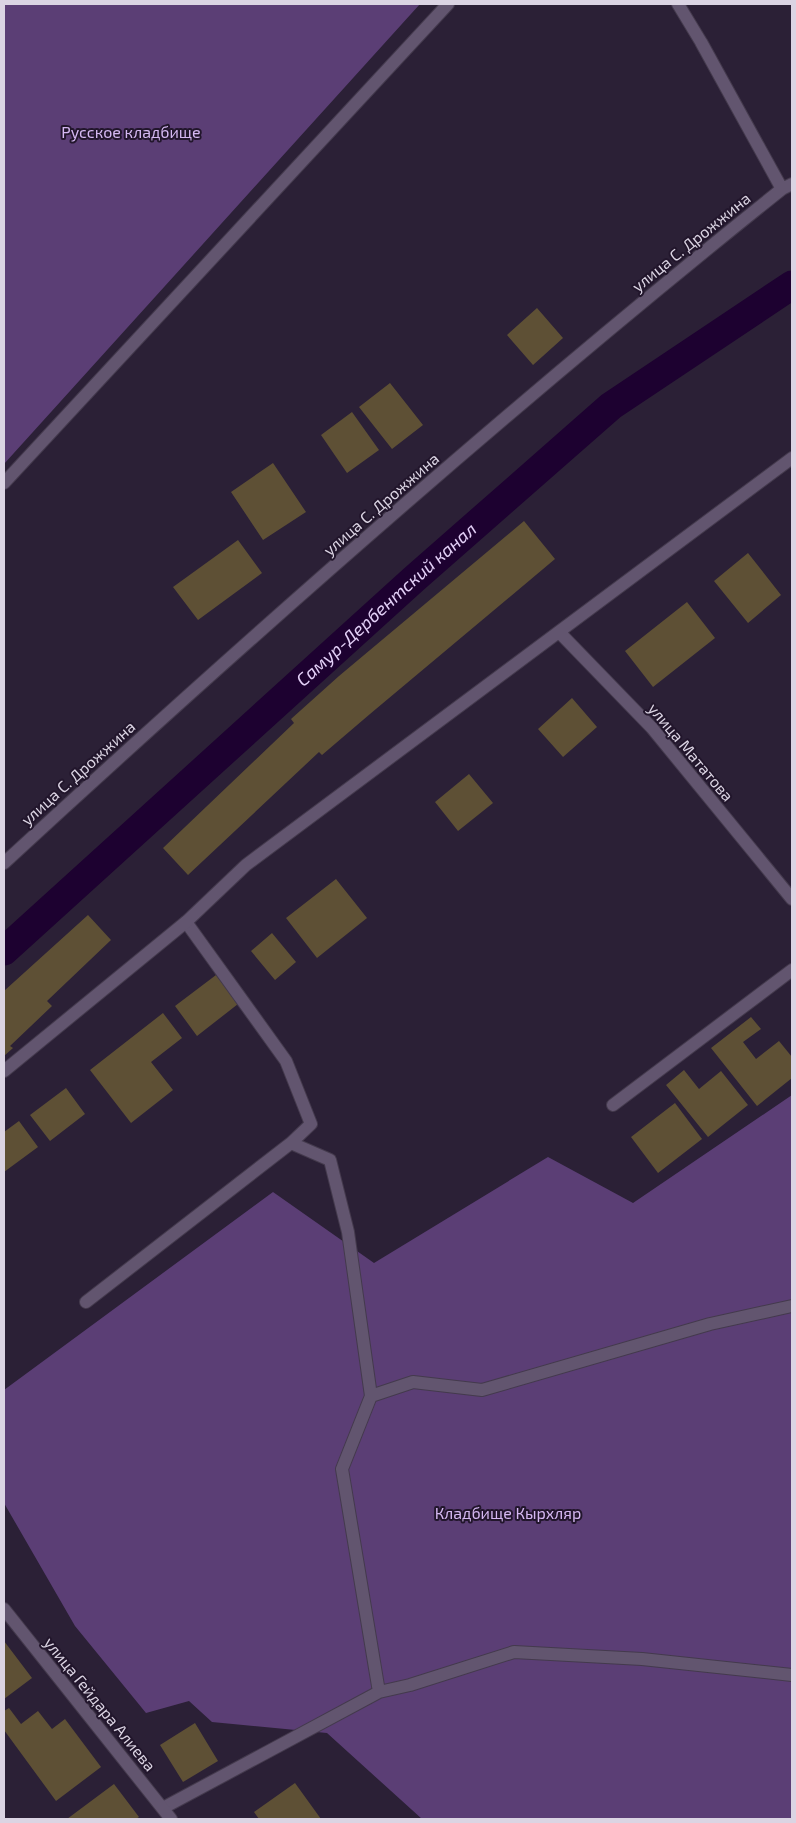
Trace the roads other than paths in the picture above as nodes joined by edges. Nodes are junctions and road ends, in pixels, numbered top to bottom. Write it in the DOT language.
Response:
graph roads {
  1 [pos="448,4"];
  2 [pos="678,4"];
  3 [pos="787,187"];
  4 [pos="792,458"];
  5 [pos="4,483"];
  6 [pos="559,632"];
  7 [pos="4,862"];
  8 [pos="792,899"];
  9 [pos="186,922"];
  10 [pos="792,970"];
  11 [pos="4,1071"];
  12 [pos="613,1105"];
  13 [pos="291,1143"];
  14 [pos="86,1302"];
  15 [pos="792,1306"];
  16 [pos="371,1396"];
  17 [pos="5,1614"];
  18 [pos="792,1674"];
  19 [pos="379,1692"];
  20 [pos="162,1808"];
  21 [pos="171,1819"];
  1 -- 5 [label="street"];
  2 -- 3 [label="street"];
  3 -- 7 [label="street, улица С. Дрожжина"];
  4 -- 6 [label="street"];
  6 -- 8 [label="street, улица Мататова"];
  6 -- 9 [label="street"];
  9 -- 11 [label="street"];
  9 -- 13 [label="street"];
  10 -- 12 [label="street"];
  13 -- 14 [label="street"];
  13 -- 16 [label="street"];
  15 -- 16 [label="street"];
  16 -- 19 [label="street"];
  17 -- 20 [label="street, улица Гейдара Алиева"];
  18 -- 19 [label="street"];
  19 -- 20 [label="street"];
  20 -- 21 [label="street, улица Гейдара Алиева"];
}
